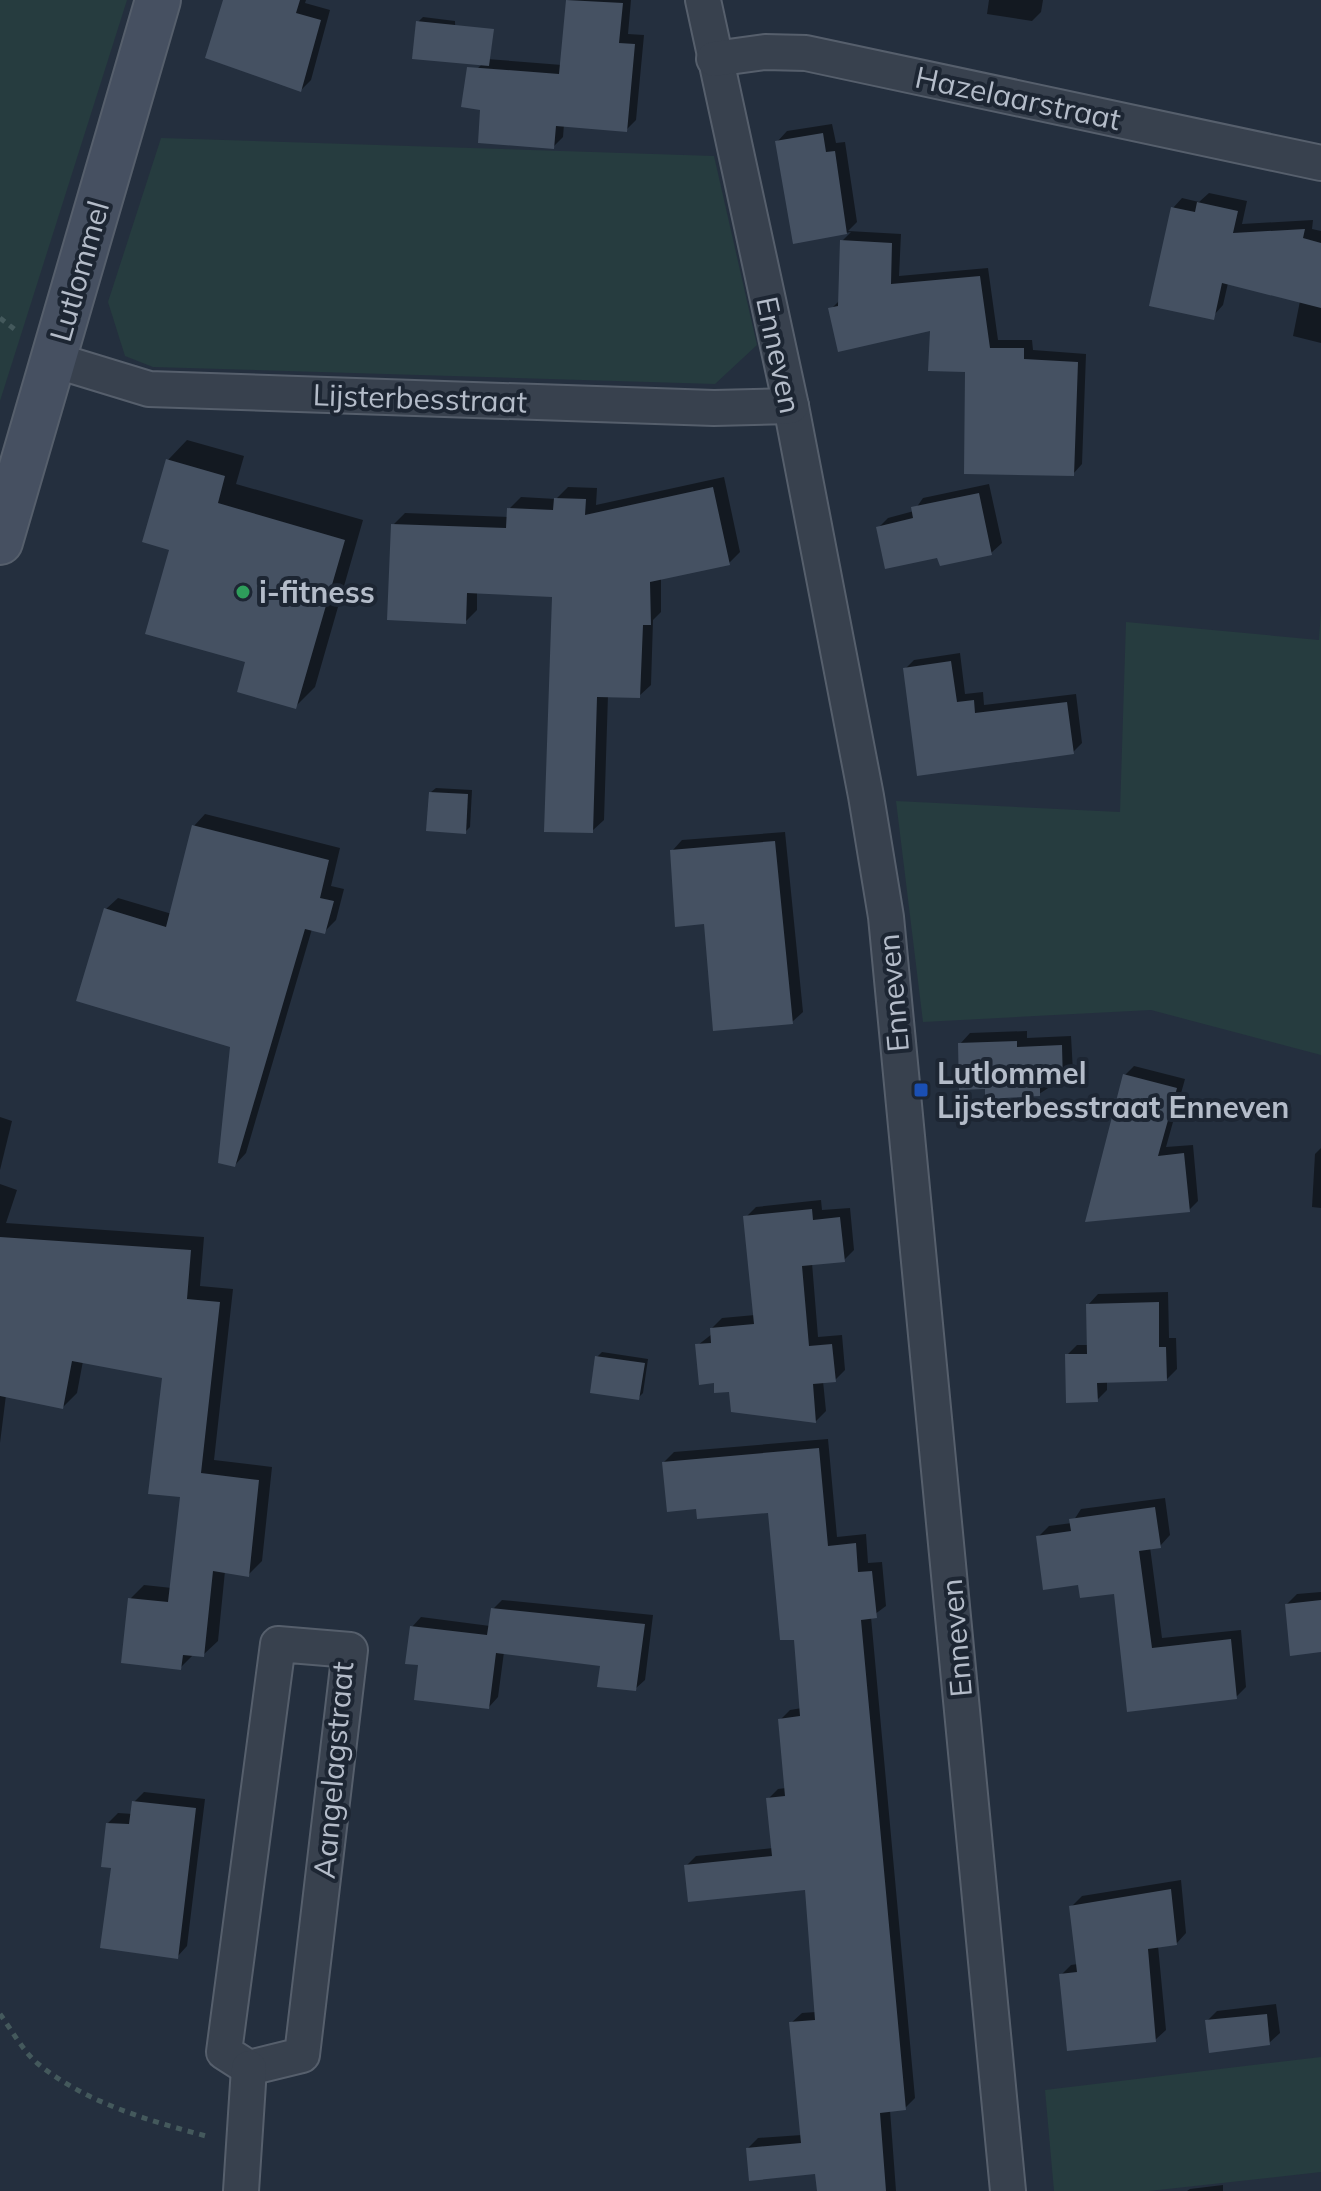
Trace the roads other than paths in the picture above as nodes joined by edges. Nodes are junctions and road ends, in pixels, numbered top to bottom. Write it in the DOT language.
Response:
graph roads {
  1 [pos="158,0"];
  2 [pos="703,0"];
  3 [pos="714,59"];
  4 [pos="1321,163"];
  5 [pos="54,360"];
  6 [pos="791,406"];
  7 [pos="0,542"];
  8 [pos="249,2068"];
  9 [pos="241,2191"];
  10 [pos="1008,2191"];
  1 -- 5 [label="main road, Lutlommel"];
  2 -- 3 [label="street, Enneven"];
  3 -- 4 [label="street, Hazelaarstraat"];
  3 -- 6 [label="street, Enneven"];
  5 -- 6 [label="street, Lijsterbesstraat"];
  5 -- 7 [label="main road, Lutlommel"];
  6 -- 10 [label="street, Enneven"];
  8 -- 8 [label="street, Aangelagstraat"];
  8 -- 9 [label="street"];
}
